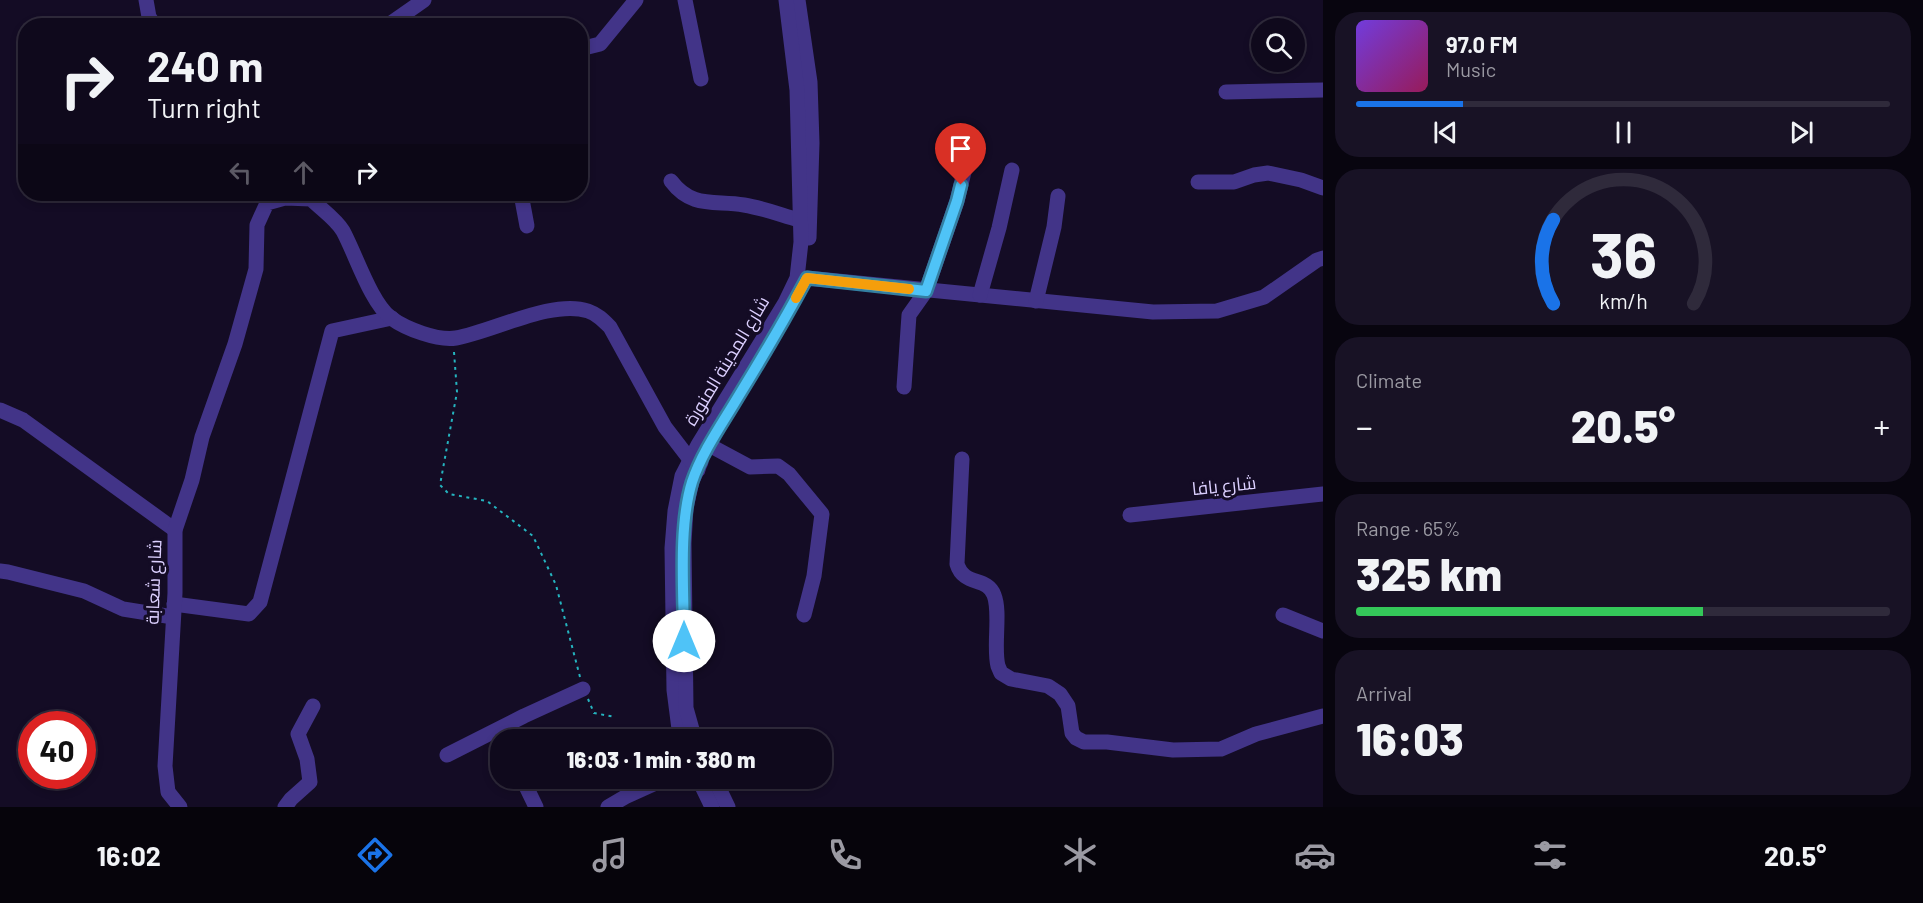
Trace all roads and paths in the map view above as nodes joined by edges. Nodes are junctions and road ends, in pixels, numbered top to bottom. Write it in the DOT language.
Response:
graph roads {
  1 [pos="146,0"];
  2 [pos="424,0"];
  3 [pos="636,0"];
  4 [pos="686,0"];
  5 [pos="786,0"];
  6 [pos="798,0"];
  7 [pos="150,18"];
  8 [pos="398,18"];
  9 [pos="588,47"];
  10 [pos="701,79"];
  11 [pos="1323,90"];
  12 [pos="1226,92"];
  13 [pos="964,168"];
  14 [pos="1012,170"];
  15 [pos="671,181"];
  16 [pos="1198,182"];
  17 [pos="1323,188"];
  18 [pos="1059,196"];
  19 [pos="264,201"];
  20 [pos="315,201"];
  21 [pos="522,201"];
  22 [pos="799,220"];
  23 [pos="527,226"];
  24 [pos="1323,258"];
  25 [pos="807,278"];
  26 [pos="926,291"];
  27 [pos="980,295"];
  28 [pos="1036,301"];
  29 [pos="392,318"];
  30 [pos="454,338"];
  31 [pos="904,387"];
  32 [pos="0,410"];
  33 [pos="710,445"];
  34 [pos="962,459"];
  35 [pos="694,466"];
  36 [pos="1323,494"];
  37 [pos="1130,515"];
  38 [pos="175,530"];
  39 [pos="0,572"];
  40 [pos="174,611"];
  41 [pos="804,615"];
  42 [pos="1283,615"];
  43 [pos="1323,631"];
  44 [pos="583,689"];
  45 [pos="313,706"];
  46 [pos="1323,716"];
  47 [pos="615,717"];
  48 [pos="679,729"];
  49 [pos="692,729"];
  50 [pos="447,755"];
  51 [pos="527,789"];
  52 [pos="643,789"];
  53 [pos="703,789"];
  54 [pos="719,789"];
  55 [pos="180,807"];
  56 [pos="285,807"];
  57 [pos="536,807"];
  58 [pos="608,807"];
  59 [pos="712,807"];
  60 [pos="728,807"];
  1 -- 7 [label="street"];
  2 -- 8 [label="street"];
  3 -- 9 [label="street"];
  4 -- 10 [label="street"];
  5 -- 22 [label="street, شارع المدينة المنورة"];
  6 -- 25 [label="street, شارع المدينة المنورة"];
  11 -- 12 [label="street"];
  13 -- 26 [label="street"];
  14 -- 27 [label="street"];
  15 -- 22 [label="street"];
  16 -- 17 [label="street"];
  18 -- 28 [label="street"];
  19 -- 38 [label="street"];
  20 -- 29 [label="street"];
  21 -- 23 [label="street"];
  22 -- 35 [label="street, شارع المدينة المنورة"];
  24 -- 28 [label="street"];
  25 -- 26 [label="street"];
  25 -- 33 [label="street, شارع المدينة المنورة"];
  26 -- 27 [label="street"];
  26 -- 31 [label="street"];
  27 -- 28 [label="street"];
  29 -- 30 [label="street"];
  29 -- 40 [label="street"];
  30 -- 35 [label="street"];
  30 -- 44 [label="path"];
  32 -- 38 [label="street, شارع شعابة"];
  33 -- 35 [label="street, شارع المدينة المنورة"];
  33 -- 41 [label="street"];
  34 -- 46 [label="street"];
  35 -- 48 [label="street, شارع المدينة المنورة"];
  35 -- 49 [label="street, شارع المدينة المنورة"];
  36 -- 37 [label="street, شارع يافا"];
  38 -- 40 [label="street, شارع شعابة"];
  39 -- 40 [label="street"];
  40 -- 55 [label="street, شارع شعابة"];
  42 -- 43 [label="street"];
  44 -- 47 [label="path"];
  44 -- 50 [label="street"];
  45 -- 56 [label="street"];
  51 -- 57 [label="street"];
  52 -- 58 [label="street"];
  53 -- 59 [label="street"];
  54 -- 60 [label="street"];
}
